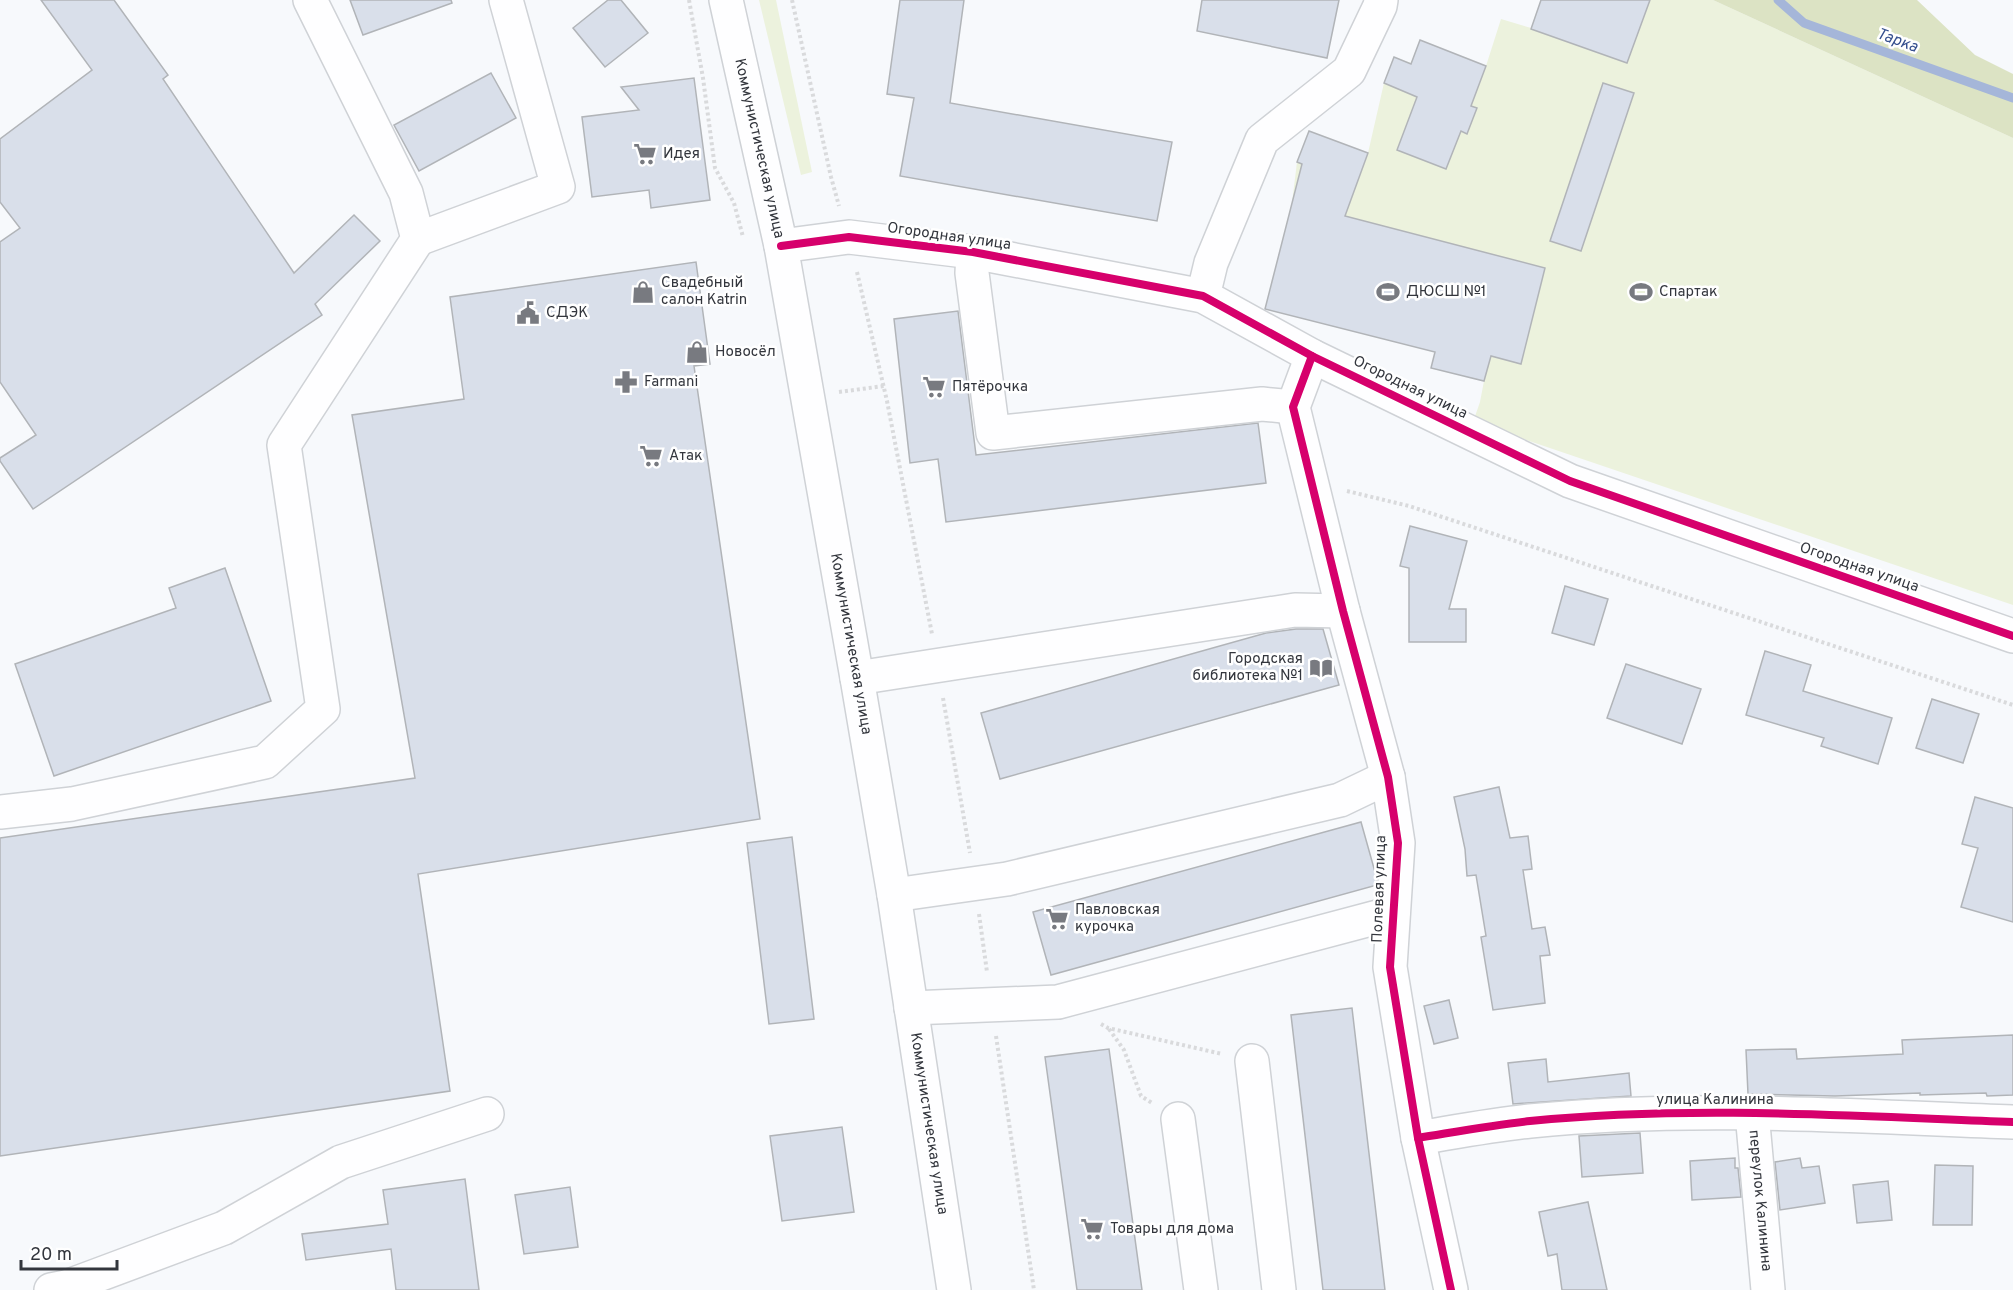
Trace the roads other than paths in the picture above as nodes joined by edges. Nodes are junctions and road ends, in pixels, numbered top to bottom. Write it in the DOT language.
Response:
graph roads {
  1 [pos="310,0"];
  2 [pos="506,0"];
  3 [pos="726,0"];
  4 [pos="1381,0"];
  5 [pos="418,240"];
  6 [pos="781,246"];
  7 [pos="973,252"];
  8 [pos="1203,296"];
  9 [pos="1312,356"];
  10 [pos="1293,407"];
  11 [pos="1343,611"];
  12 [pos="2013,636"];
  13 [pos="857,678"];
  14 [pos="1388,777"];
  15 [pos="0,812"];
  16 [pos="894,895"];
  17 [pos="1393,913"];
  18 [pos="911,1008"];
  19 [pos="1252,1061"];
  20 [pos="1752,1113"];
  21 [pos="487,1114"];
  22 [pos="1178,1119"];
  23 [pos="2013,1122"];
  24 [pos="1418,1138"];
  25 [pos="51,1290"];
  26 [pos="954,1290"];
  27 [pos="1201,1290"];
  28 [pos="1280,1290"];
  29 [pos="1451,1290"];
  30 [pos="1768,1290"];
  1 -- 5 [label="street"];
  2 -- 5 [label="street"];
  3 -- 6 [label="street, Коммунистическая улица"];
  4 -- 8 [label="street"];
  5 -- 15 [label="street"];
  6 -- 7 [label="street, Огородная улица"];
  6 -- 13 [label="street, Коммунистическая улица"];
  7 -- 8 [label="street, Огородная улица"];
  7 -- 10 [label="street"];
  8 -- 9 [label="street, Огородная улица"];
  9 -- 10 [label="street"];
  9 -- 12 [label="street, Огородная улица"];
  10 -- 11 [label="street, Полевая улица"];
  11 -- 13 [label="street"];
  11 -- 14 [label="street, Полевая улица"];
  13 -- 16 [label="street, Коммунистическая улица"];
  14 -- 16 [label="street"];
  14 -- 17 [label="street, Полевая улица"];
  16 -- 18 [label="street, Коммунистическая улица"];
  17 -- 18 [label="street"];
  17 -- 24 [label="street, Полевая улица"];
  18 -- 26 [label="street, Коммунистическая улица"];
  19 -- 28 [label="street"];
  20 -- 23 [label="street, улица Калинина"];
  20 -- 24 [label="street, улица Калинина"];
  20 -- 30 [label="street, переулок Калинина"];
  21 -- 25 [label="street"];
  22 -- 27 [label="street"];
  24 -- 29 [label="street, Полевая улица"];
}
